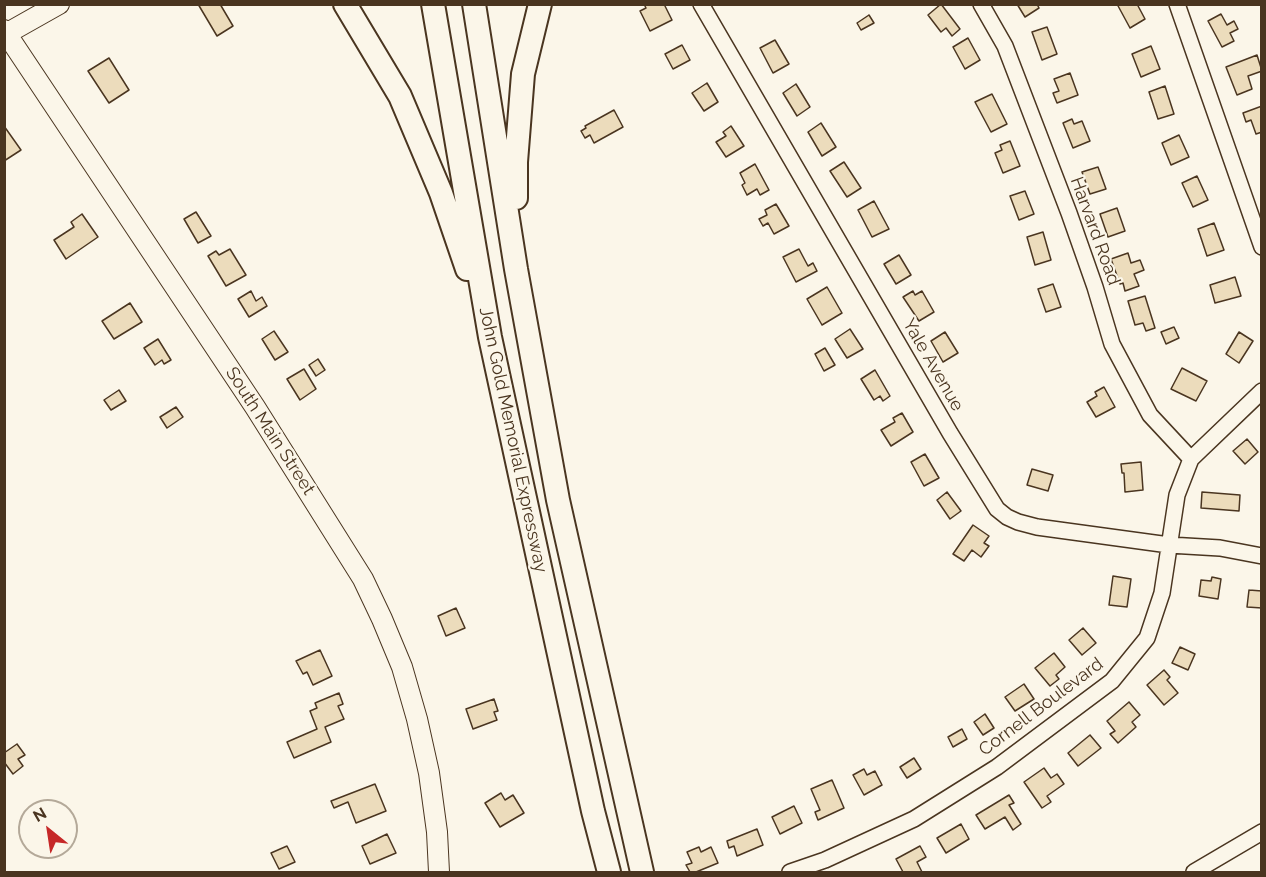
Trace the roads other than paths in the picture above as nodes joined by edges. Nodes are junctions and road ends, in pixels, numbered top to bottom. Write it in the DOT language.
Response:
graph roads {
  1 [pos="58,4"];
  2 [pos="345,4"];
  3 [pos="433,4"];
  4 [pos="474,4"];
  5 [pos="540,4"];
  6 [pos="701,4"];
  7 [pos="981,4"];
  8 [pos="1177,4"];
  9 [pos="5,33"];
  10 [pos="1262,247"];
  11 [pos="516,269"];
  12 [pos="490,336"];
  13 [pos="1262,391"];
  14 [pos="1191,459"];
  15 [pos="1169,545"];
  16 [pos="1262,556"];
  17 [pos="1262,832"];
  18 [pos="440,873"];
  19 [pos="609,873"];
  20 [pos="642,873"];
  21 [pos="790,873"];
  22 [pos="1194,873"];
  1 -- 9 [label="main road"];
  2 -- 12 [label="highway"];
  3 -- 12 [label="highway, John Gold Memorial Expressway"];
  4 -- 11 [label="highway, John Gold Memorial Expressway"];
  5 -- 11 [label="highway"];
  6 -- 15 [label="street, Yale Avenue"];
  7 -- 14 [label="street, Harvard Road"];
  8 -- 10 [label="street"];
  9 -- 18 [label="main road, South Main Street"];
  11 -- 20 [label="highway, John Gold Memorial Expressway"];
  12 -- 19 [label="highway, John Gold Memorial Expressway"];
  13 -- 14 [label="street, Cornell Boulevard"];
  14 -- 15 [label="street, Cornell Boulevard"];
  15 -- 16 [label="street, Yale Avenue"];
  15 -- 21 [label="street, Cornell Boulevard"];
  17 -- 22 [label="street"];
}
